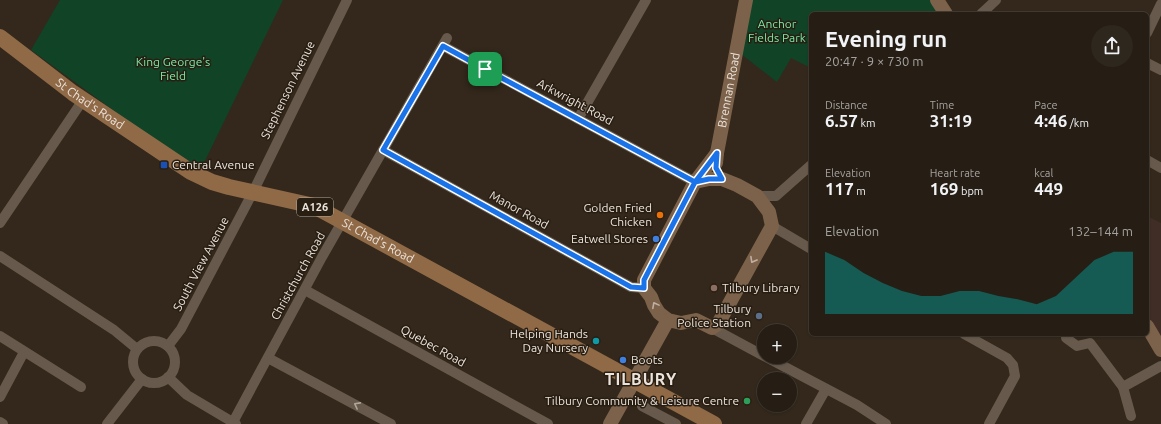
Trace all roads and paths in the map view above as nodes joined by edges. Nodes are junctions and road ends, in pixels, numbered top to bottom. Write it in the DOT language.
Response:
graph roads {
  1 [pos="347,0"];
  2 [pos="644,0"];
  3 [pos="746,0"];
  4 [pos="937,0"];
  5 [pos="996,0"];
  6 [pos="1161,4"];
  7 [pos="945,12"];
  8 [pos="983,12"];
  9 [pos="1149,30"];
  10 [pos="445,42"];
  11 [pos="2,43"];
  12 [pos="1149,64"];
  13 [pos="1161,70"];
  14 [pos="83,100"];
  15 [pos="578,119"];
  16 [pos="383,150"];
  17 [pos="717,153"];
  18 [pos="1149,161"];
  19 [pos="809,167"];
  20 [pos="1161,168"];
  21 [pos="722,179"];
  22 [pos="695,182"];
  23 [pos="253,192"];
  24 [pos="757,196"];
  25 [pos="776,196"];
  26 [pos="343,221"];
  27 [pos="771,221"];
  28 [pos="0,223"];
  29 [pos="809,248"];
  30 [pos="0,256"];
  31 [pos="644,288"];
  32 [pos="305,290"];
  33 [pos="668,320"];
  34 [pos="712,328"];
  35 [pos="1149,329"];
  36 [pos="0,336"];
  37 [pos="968,336"];
  38 [pos="1066,338"];
  39 [pos="168,346"];
  40 [pos="137,349"];
  41 [pos="1161,350"];
  42 [pos="24,352"];
  43 [pos="757,352"];
  44 [pos="268,358"];
  45 [pos="780,364"];
  46 [pos="1161,366"];
  47 [pos="168,377"];
  48 [pos="142,379"];
  49 [pos="634,381"];
  50 [pos="81,387"];
  51 [pos="1123,387"];
  52 [pos="826,389"];
  53 [pos="0,397"];
  54 [pos="642,406"];
  55 [pos="1131,416"];
  56 [pos="0,422"];
  57 [pos="113,422"];
  58 [pos="234,423"];
  59 [pos="2,424"];
  60 [pos="391,424"];
  61 [pos="548,424"];
  62 [pos="610,424"];
  63 [pos="676,424"];
  64 [pos="714,424"];
  65 [pos="806,424"];
  66 [pos="886,424"];
  67 [pos="989,424"];
  1 -- 23 [label="street, Stephenson Avenue"];
  2 -- 15 [label="street"];
  3 -- 17 [label="street, Brennan Road"];
  4 -- 7 [label="street"];
  5 -- 8 [label="street"];
  6 -- 9 [label="street"];
  10 -- 15 [label="street, Arkwright Road"];
  10 -- 16 [label="street, Christchurch Road"];
  11 -- 14 [label="main road, St Chad's Road / A126"];
  12 -- 13 [label="street"];
  14 -- 23 [label="main road, St Chad's Road / A126"];
  14 -- 28 [label="street"];
  15 -- 22 [label="street, Arkwright Road"];
  16 -- 26 [label="street, Christchurch Road"];
  16 -- 31 [label="street, Manor Road"];
  17 -- 21 [label="street, Brennan Road"];
  17 -- 22 [label="street"];
  18 -- 20 [label="street"];
  19 -- 25 [label="street"];
  21 -- 22 [label="street"];
  21 -- 24 [label="street"];
  22 -- 31 [label="street"];
  23 -- 26 [label="main road, St Chad's Road / A126"];
  23 -- 39 [label="street, South View Avenue"];
  24 -- 25 [label="street"];
  24 -- 27 [label="street"];
  25 -- 27 [label="street"];
  26 -- 32 [label="street, Christchurch Road"];
  26 -- 49 [label="main road, St Chad's Road / A126"];
  27 -- 29 [label="street"];
  27 -- 34 [label="street, one-way"];
  30 -- 40 [label="street"];
  33 -- 31 [label="street, one-way"];
  32 -- 44 [label="street, Christchurch Road"];
  32 -- 61 [label="street, Quebec Road"];
  33 -- 34 [label="street"];
  33 -- 49 [label="street"];
  34 -- 43 [label="street"];
  35 -- 41 [label="street"];
  36 -- 42 [label="street"];
  37 -- 67 [label="street"];
  38 -- 51 [label="street"];
  39 -- 40 [label="street"];
  39 -- 47 [label="street"];
  40 -- 48 [label="street"];
  42 -- 50 [label="street"];
  42 -- 53 [label="street"];
  44 -- 58 [label="street, Christchurch Road"];
  60 -- 44 [label="street, one-way"];
  45 -- 52 [label="street"];
  46 -- 51 [label="street"];
  47 -- 48 [label="street"];
  47 -- 58 [label="street"];
  48 -- 57 [label="street"];
  49 -- 62 [label="street"];
  49 -- 64 [label="main road, A126"];
  51 -- 55 [label="street"];
  52 -- 65 [label="street"];
  52 -- 66 [label="street"];
  54 -- 63 [label="street"];
  56 -- 59 [label="street"];
}
